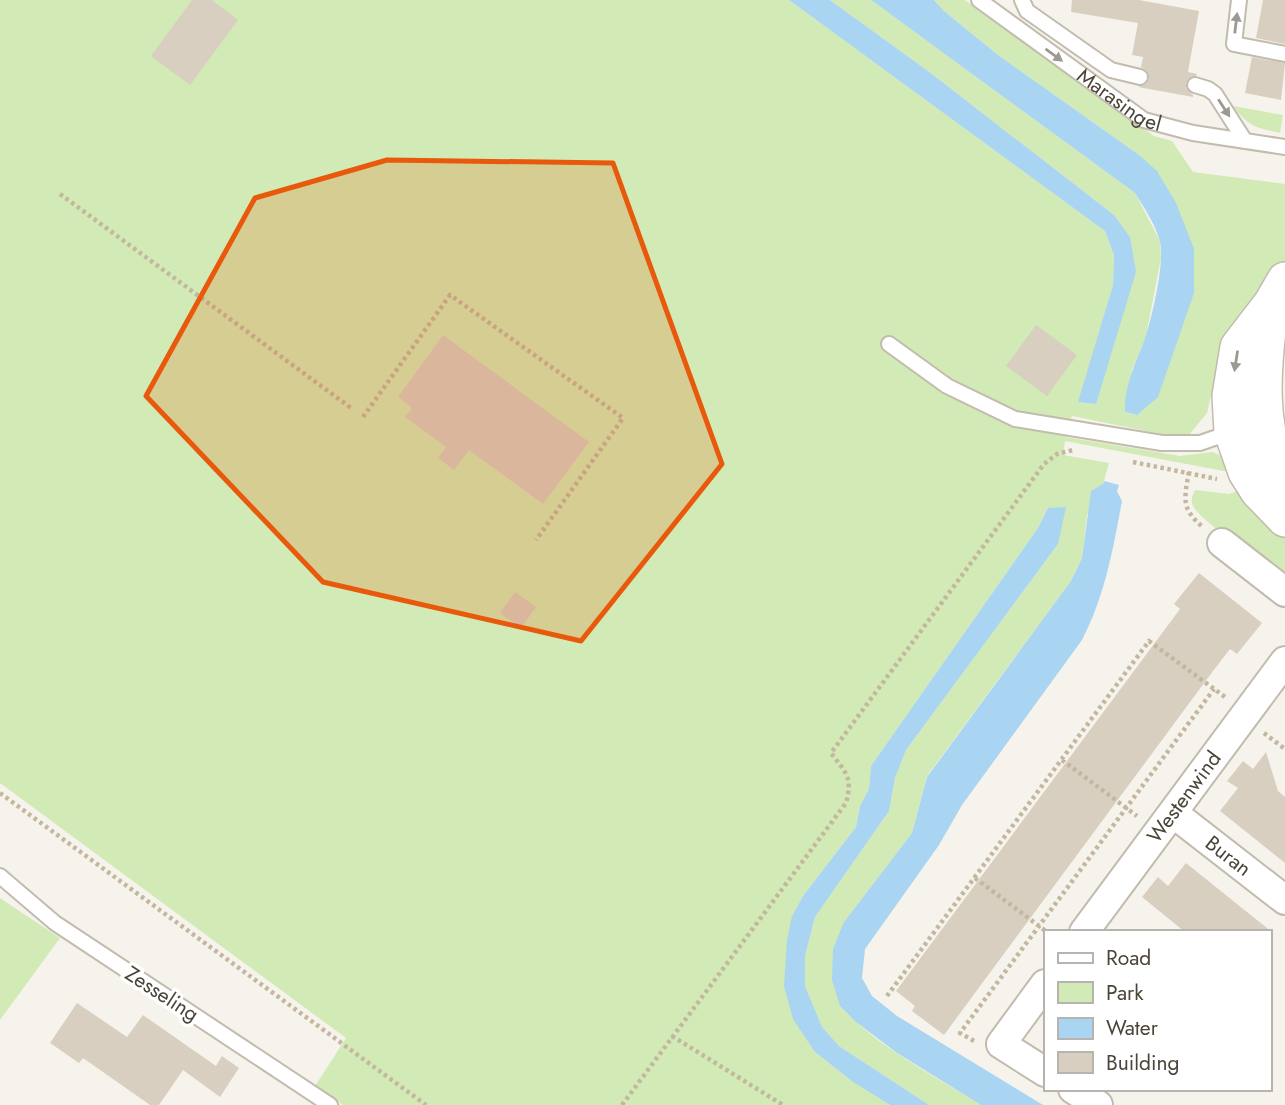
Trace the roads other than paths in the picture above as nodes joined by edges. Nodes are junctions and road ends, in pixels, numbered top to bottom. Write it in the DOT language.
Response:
graph roads {
  1 [pos="979,0"];
  2 [pos="1022,0"];
  3 [pos="1239,0"];
  4 [pos="1019,29"];
  5 [pos="1055,31"];
  6 [pos="1285,54"];
  7 [pos="1140,76"];
  8 [pos="1195,85"];
  9 [pos="1245,141"];
  10 [pos="1285,147"];
  11 [pos="1278,292"];
  12 [pos="889,344"];
  13 [pos="1267,426"];
  14 [pos="1232,432"];
  15 [pos="1285,481"];
  16 [pos="1285,519"];
  17 [pos="1222,543"];
  18 [pos="1285,592"];
  19 [pos="1285,661"];
  20 [pos="1166,822"];
  21 [pos="0,876"];
  22 [pos="1285,900"];
  23 [pos="1085,930"];
  24 [pos="1044,985"];
  25 [pos="1044,1071"];
  26 [pos="1076,1091"];
  27 [pos="330,1105"];
  28 [pos="1098,1105"];
  1 -- 4 [label="lane, Marasingel"];
  2 -- 5 [label="lane"];
  6 -- 3 [label="lane, one-way"];
  4 -- 5 [label="lane"];
  4 -- 9 [label="lane, Marasingel, one-way"];
  5 -- 7 [label="lane"];
  8 -- 9 [label="lane, one-way"];
  9 -- 10 [label="lane, Marasingel"];
  11 -- 13 [label="street"];
  11 -- 14 [label="street, one-way"];
  12 -- 14 [label="lane"];
  13 -- 14 [label="lane"];
  13 -- 15 [label="street"];
  14 -- 16 [label="street"];
  17 -- 18 [label="street"];
  19 -- 20 [label="street, Westenwind"];
  20 -- 22 [label="street, Buran"];
  20 -- 23 [label="street, Westenwind"];
  21 -- 27 [label="lane, Zesseling"];
  24 -- 25 [label="street"];
  26 -- 28 [label="street"];
}
